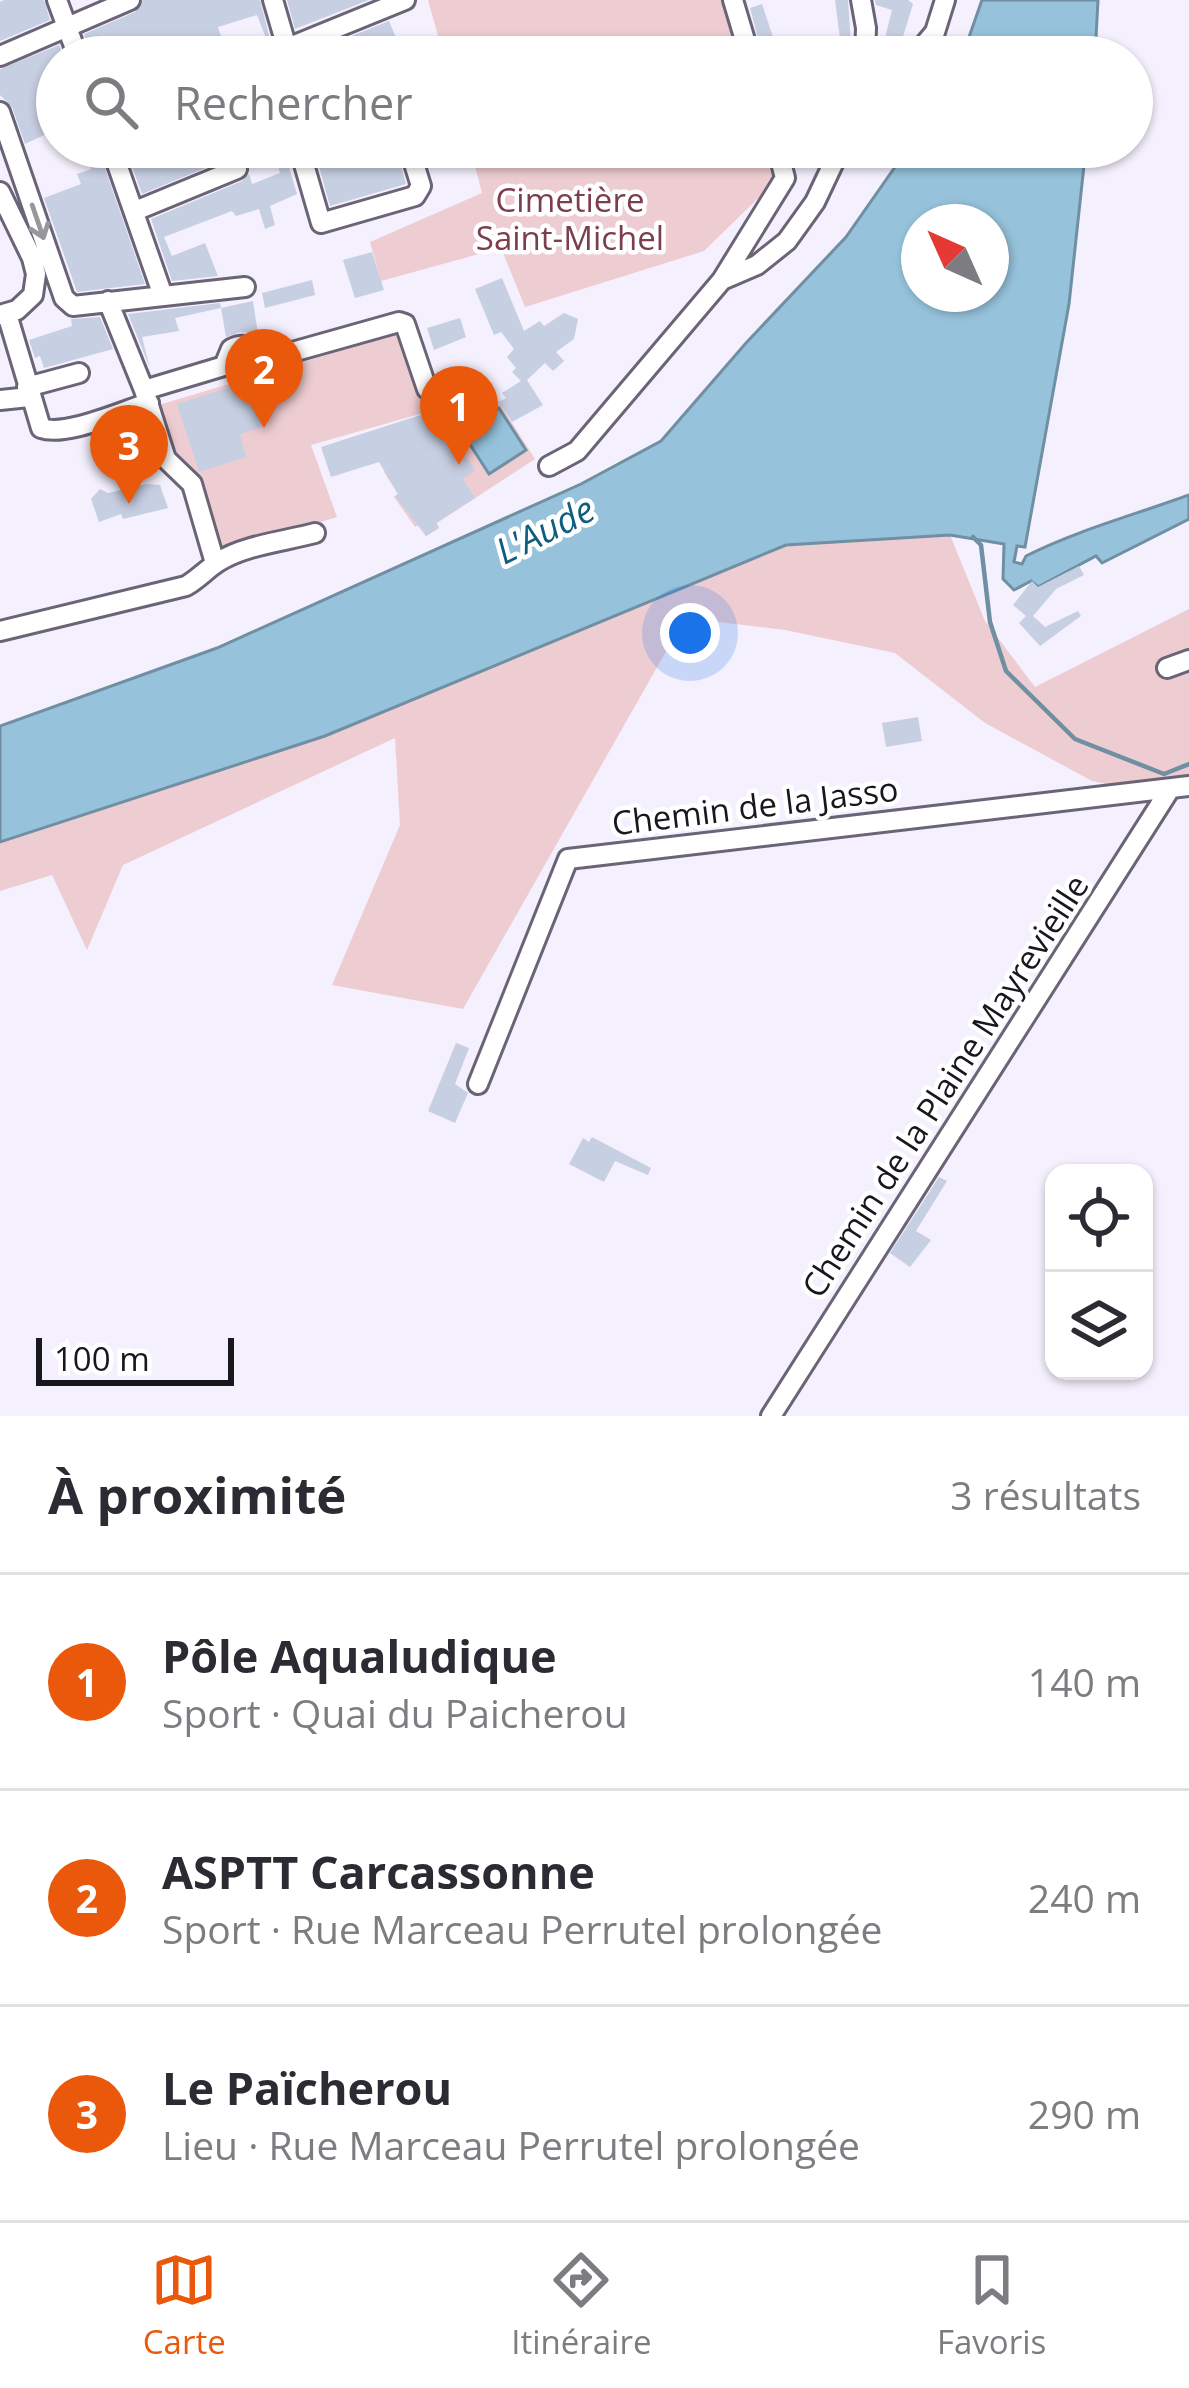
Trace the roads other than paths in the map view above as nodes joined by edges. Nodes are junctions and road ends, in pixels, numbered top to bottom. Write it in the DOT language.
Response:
graph roads {
  1 [pos="57,0"];
  2 [pos="130,0"];
  3 [pos="273,0"];
  4 [pos="405,0"];
  5 [pos="733,0"];
  6 [pos="861,0"];
  7 [pos="945,0"];
  8 [pos="67,28"];
  9 [pos="48,36"];
  10 [pos="70,36"];
  11 [pos="284,36"];
  12 [pos="325,36"];
  13 [pos="744,36"];
  14 [pos="866,36"];
  15 [pos="932,36"];
  16 [pos="36,41"];
  17 [pos="0,56"];
  18 [pos="0,112"];
  19 [pos="119,168"];
  20 [pos="309,168"];
  21 [pos="415,168"];
  22 [pos="782,168"];
  23 [pos="831,168"];
  24 [pos="237,169"];
  25 [pos="0,192"];
  26 [pos="135,212"];
  27 [pos="722,280"];
  28 [pos="245,287"];
  29 [pos="162,293"];
  30 [pos="108,301"];
  31 [pos="3,315"];
  32 [pos="79,373"];
  33 [pos="427,389"];
  34 [pos="28,392"];
  35 [pos="147,397"];
  36 [pos="0,400"];
  37 [pos="549,466"];
  38 [pos="316,533"];
  39 [pos="224,559"];
  40 [pos="0,631"];
  41 [pos="1189,660"];
  42 [pos="1167,668"];
  43 [pos="1180,787"];
  44 [pos="478,1084"];
  45 [pos="771,1416"];
  1 -- 8 [label="street"];
  2 -- 8 [label="street"];
  3 -- 11 [label="street"];
  4 -- 12 [label="street"];
  5 -- 13 [label="street"];
  6 -- 14 [label="street"];
  7 -- 15 [label="street"];
  8 -- 9 [label="street"];
  8 -- 10 [label="street"];
  16 -- 17 [label="street"];
  18 -- 30 [label="street, one-way"];
  19 -- 26 [label="street"];
  20 -- 21 [label="street"];
  22 -- 27 [label="street"];
  23 -- 27 [label="street"];
  24 -- 26 [label="street"];
  25 -- 31 [label="street"];
  26 -- 29 [label="street"];
  27 -- 37 [label="street"];
  28 -- 29 [label="street"];
  29 -- 30 [label="street"];
  30 -- 35 [label="street"];
  31 -- 34 [label="street"];
  32 -- 34 [label="street"];
  33 -- 35 [label="street"];
  34 -- 35 [label="street"];
  34 -- 36 [label="street"];
  35 -- 39 [label="street"];
  38 -- 39 [label="street"];
  39 -- 40 [label="street"];
  41 -- 42 [label="street"];
  43 -- 44 [label="street, Chemin de la Jasso"];
  43 -- 45 [label="street, Chemin de la Plaine Mayrevieille"];
}
